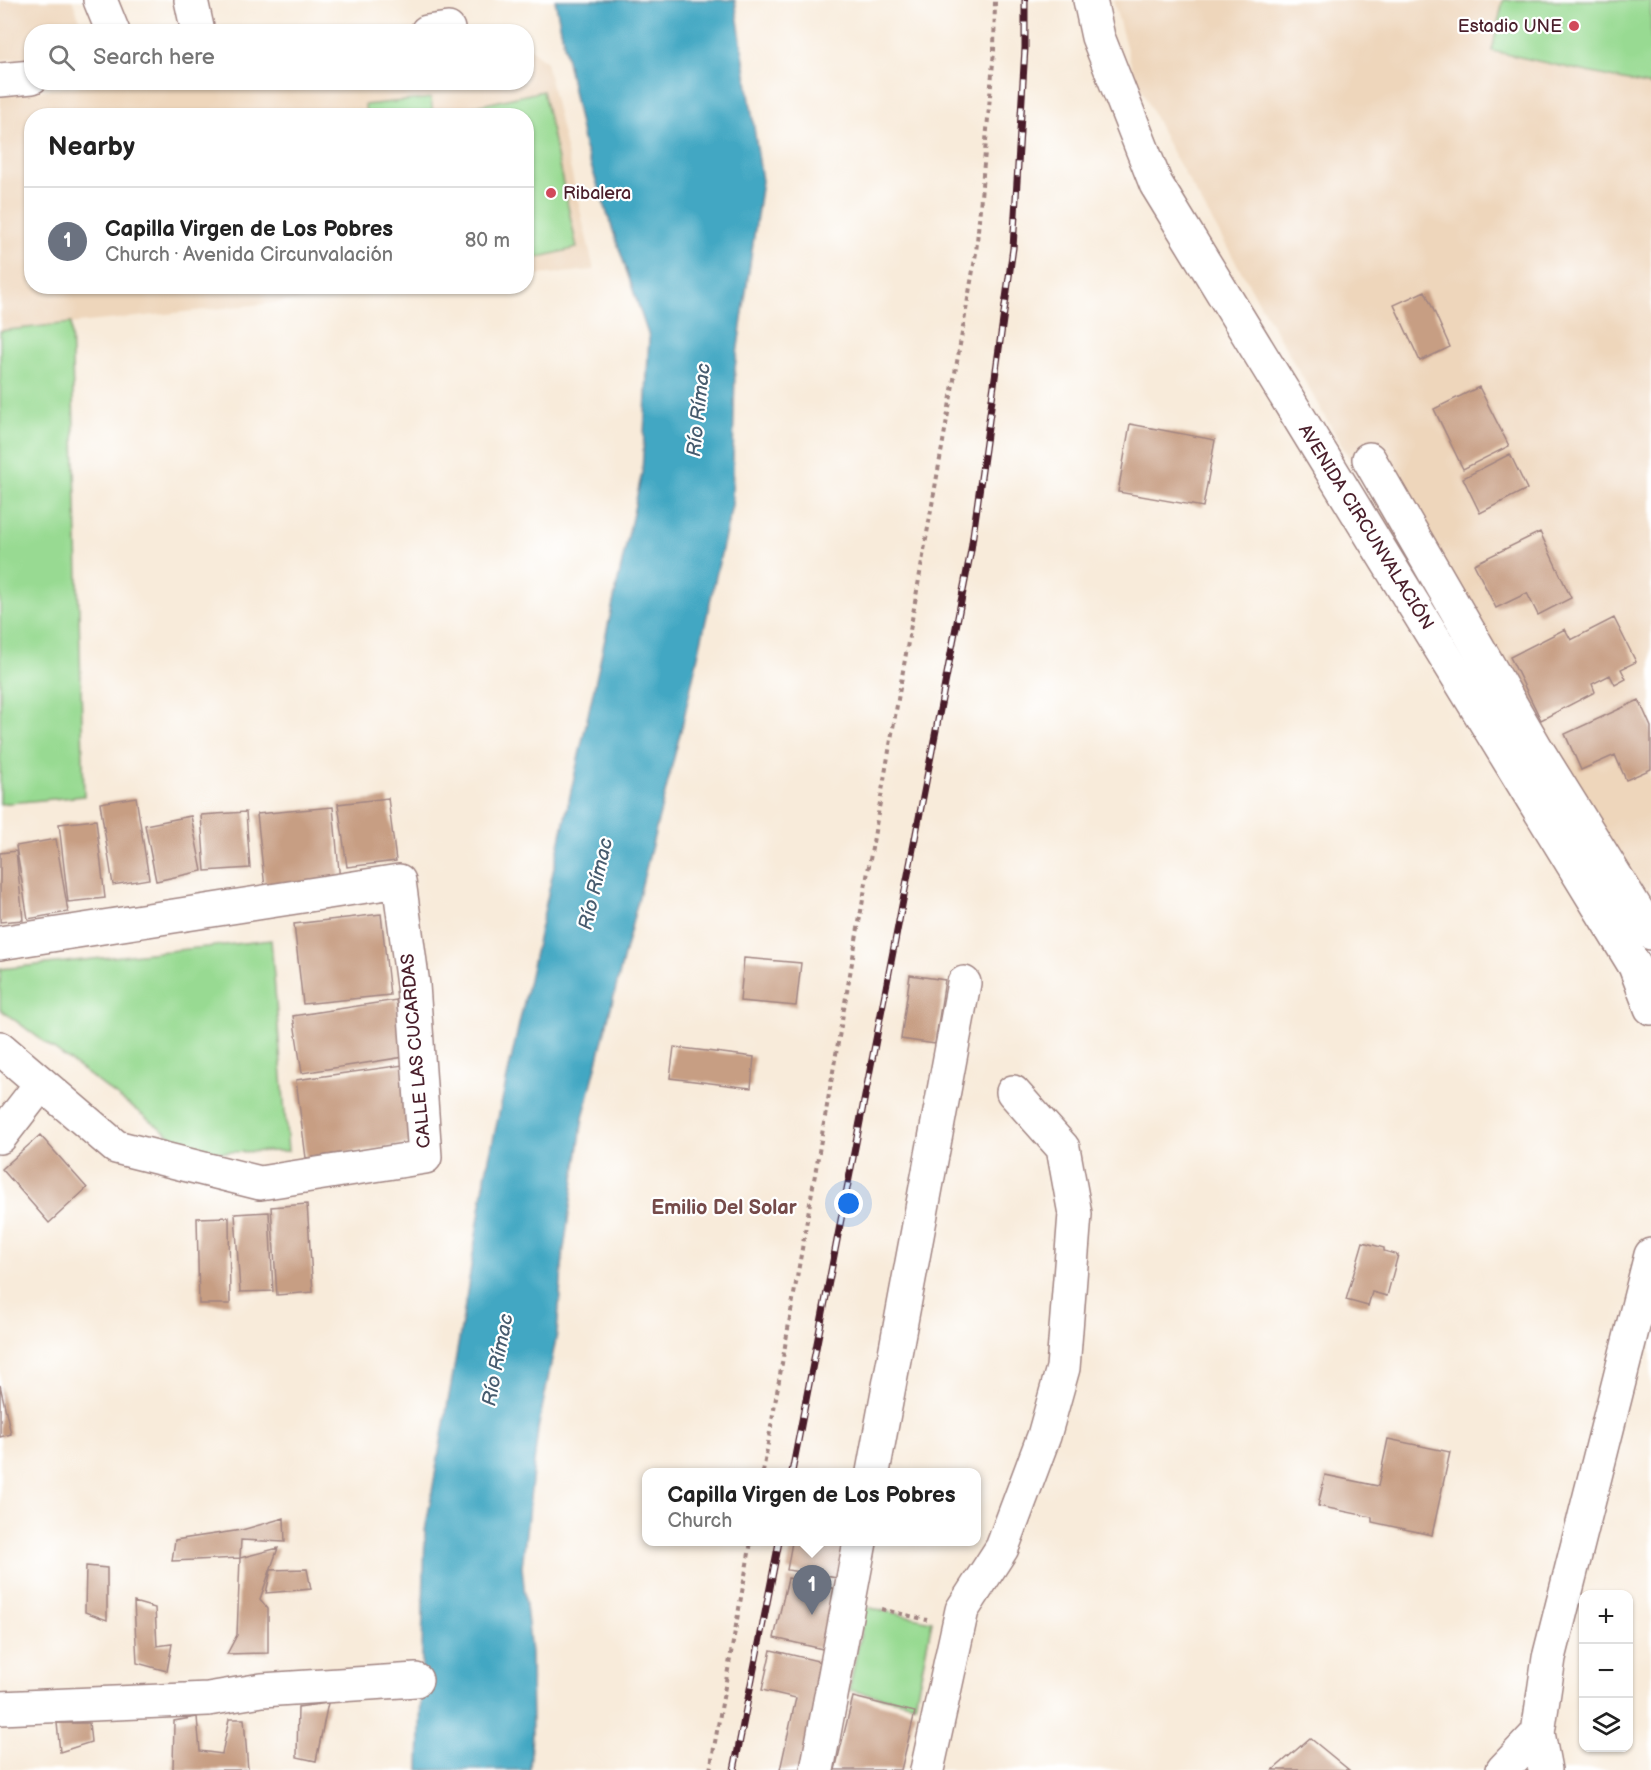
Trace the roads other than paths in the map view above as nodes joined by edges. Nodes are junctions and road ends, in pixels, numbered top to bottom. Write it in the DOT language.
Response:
graph roads {
  1 [pos="100,0"];
  2 [pos="190,0"];
  3 [pos="1090,0"];
  4 [pos="110,24"];
  5 [pos="196,24"];
  6 [pos="24,78"];
  7 [pos="0,80"];
  8 [pos="1369,459"];
  9 [pos="1651,933"];
  10 [pos="0,943"];
  11 [pos="1643,962"];
  12 [pos="964,983"];
  13 [pos="1651,1008"];
  14 [pos="0,1048"];
  15 [pos="41,1084"];
  16 [pos="1013,1092"];
  17 [pos="0,1137"];
  18 [pos="1651,1256"];
  19 [pos="874,1468"];
  20 [pos="859,1546"];
  21 [pos="416,1680"];
  22 [pos="0,1708"];
  23 [pos="1538,1733"];
  24 [pos="817,1770"];
  25 [pos="927,1770"];
  26 [pos="1503,1770"];
  27 [pos="1545,1770"];
  1 -- 4 [label="street"];
  2 -- 5 [label="street"];
  3 -- 11 [label="street, AVENIDA CIRCUNVALACIÓN"];
  6 -- 7 [label="street"];
  8 -- 9 [label="street"];
  10 -- 15 [label="street, CALLE LAS CUCARDAS"];
  11 -- 13 [label="street, AVENIDA CIRCUNVALACIÓN"];
  12 -- 19 [label="street"];
  14 -- 15 [label="street, CALLE LAS CUCARDAS"];
  15 -- 17 [label="street"];
  16 -- 25 [label="street"];
  18 -- 23 [label="street"];
  20 -- 24 [label="street"];
  21 -- 22 [label="street"];
  23 -- 26 [label="street"];
  23 -- 27 [label="street"];
}
